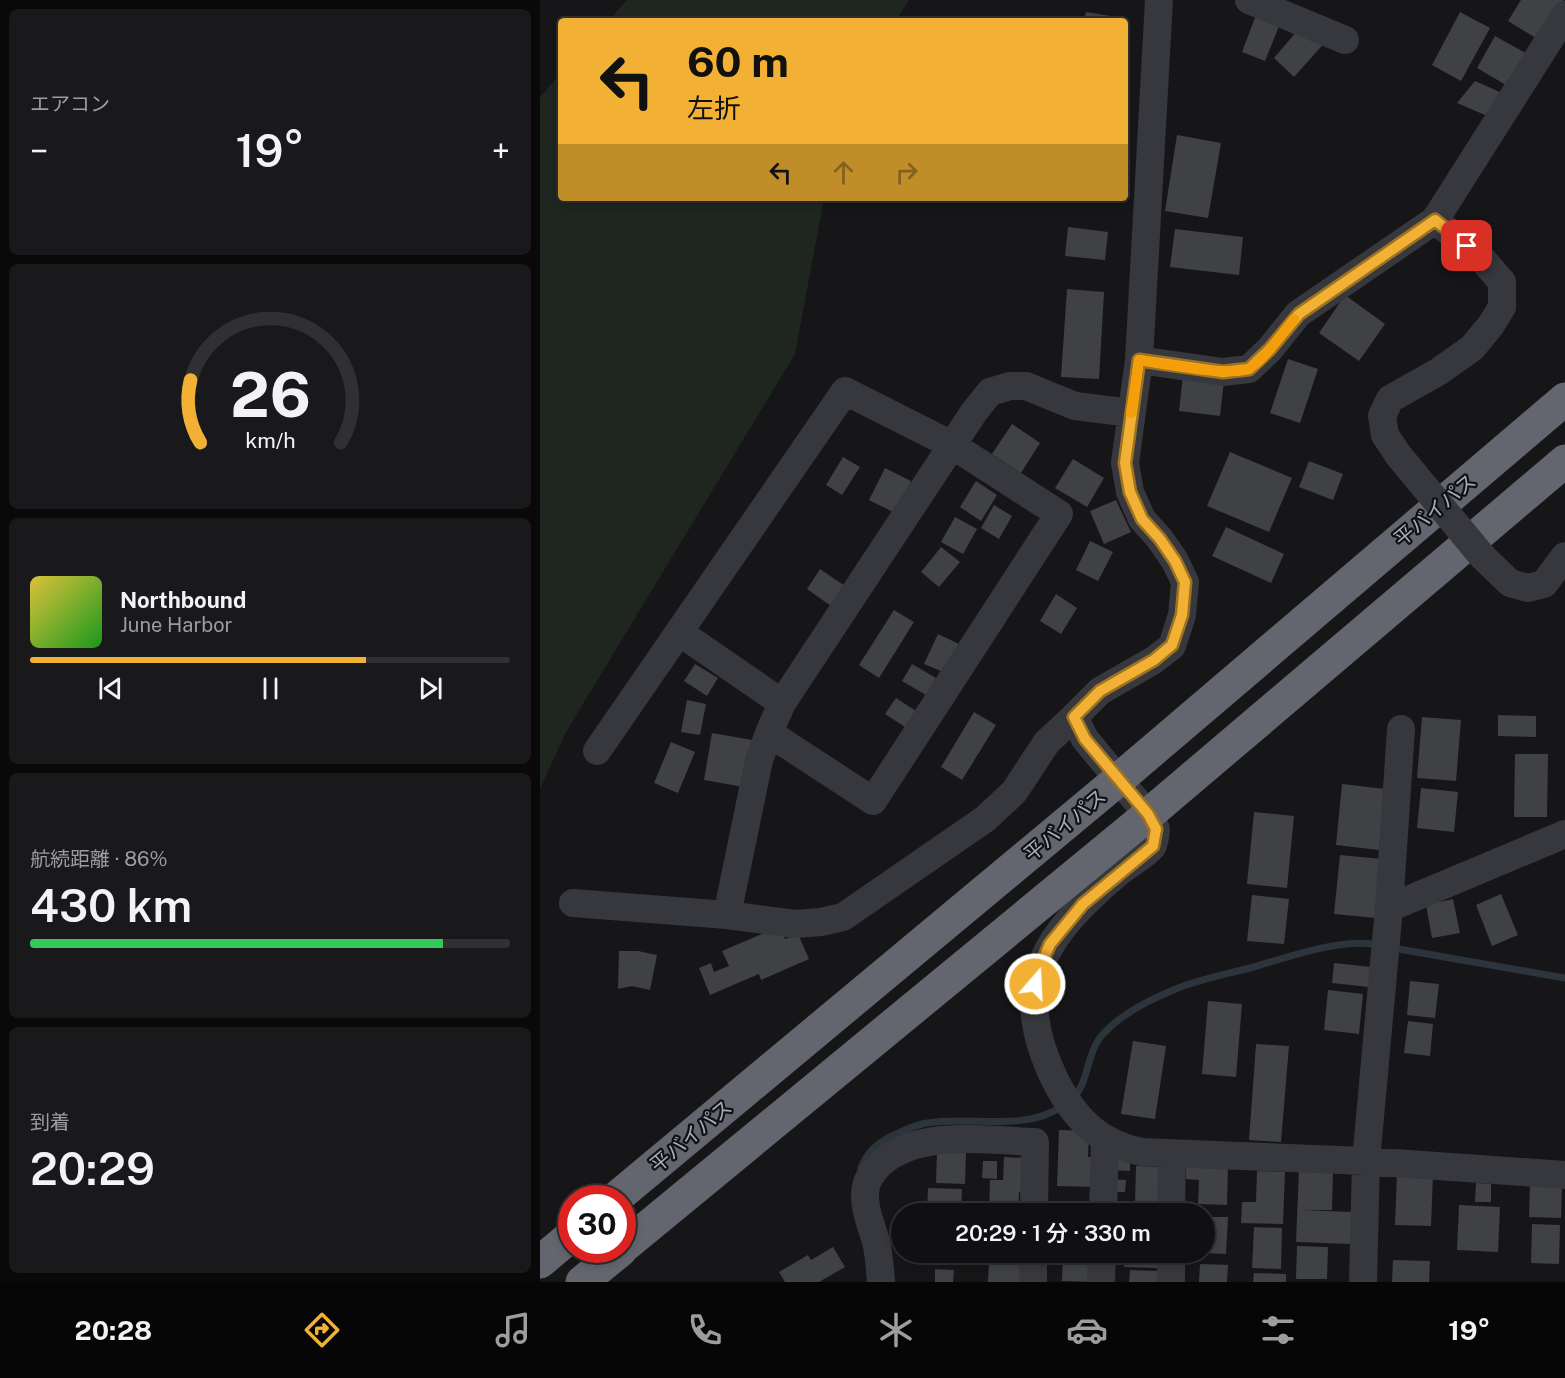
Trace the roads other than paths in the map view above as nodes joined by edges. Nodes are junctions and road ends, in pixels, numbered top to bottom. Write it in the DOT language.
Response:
graph roads {
  1 [pos="1159,0"];
  2 [pos="1249,0"];
  3 [pos="1565,15"];
  4 [pos="1345,40"];
  5 [pos="1435,220"];
  6 [pos="1139,360"];
  7 [pos="1565,399"];
  8 [pos="1131,413"];
  9 [pos="952,445"];
  10 [pos="1565,461"];
  11 [pos="1565,556"];
  12 [pos="679,632"];
  13 [pos="782,703"];
  14 [pos="1074,717"];
  15 [pos="1401,729"];
  16 [pos="768,733"];
  17 [pos="597,751"];
  18 [pos="1118,780"];
  19 [pos="1148,814"];
  20 [pos="1565,834"];
  21 [pos="573,903"];
  22 [pos="1389,908"];
  23 [pos="727,915"];
  24 [pos="1105,1140"];
  25 [pos="1172,1154"];
  26 [pos="1366,1161"];
  27 [pos="1565,1175"];
  28 [pos="632,1185"];
  29 [pos="1034,1203"];
  30 [pos="1103,1203"];
  31 [pos="1171,1203"];
  32 [pos="636,1237"];
  33 [pos="558,1247"];
  34 [pos="540,1262"];
  35 [pos="605,1263"];
  36 [pos="1033,1263"];
  37 [pos="1102,1263"];
  38 [pos="1171,1263"];
  39 [pos="582,1282"];
  40 [pos="882,1282"];
  41 [pos="1033,1282"];
  42 [pos="1101,1282"];
  43 [pos="1171,1282"];
  44 [pos="1363,1282"];
  1 -- 6 [label="street"];
  2 -- 4 [label="street"];
  3 -- 5 [label="street"];
  5 -- 6 [label="street"];
  5 -- 11 [label="street, bridge"];
  6 -- 8 [label="street"];
  7 -- 18 [label="highway, 平バイパス"];
  8 -- 9 [label="street"];
  8 -- 14 [label="street"];
  9 -- 12 [label="street"];
  9 -- 13 [label="street"];
  9 -- 16 [label="street"];
  10 -- 19 [label="highway"];
  12 -- 13 [label="street"];
  12 -- 17 [label="street"];
  13 -- 16 [label="street"];
  14 -- 18 [label="street"];
  14 -- 23 [label="street"];
  15 -- 22 [label="street"];
  16 -- 23 [label="street"];
  18 -- 19 [label="street"];
  18 -- 28 [label="highway, 平バイパス"];
  19 -- 24 [label="street"];
  19 -- 32 [label="highway"];
  20 -- 22 [label="street"];
  21 -- 23 [label="street"];
  22 -- 26 [label="street"];
  24 -- 25 [label="street"];
  24 -- 30 [label="street"];
  25 -- 26 [label="street"];
  25 -- 31 [label="street"];
  26 -- 27 [label="street"];
  26 -- 44 [label="street"];
  29 -- 40 [label="street"];
  33 -- 34 [label="highway"];
  35 -- 39 [label="highway"];
  36 -- 41 [label="street"];
  37 -- 42 [label="street"];
  38 -- 43 [label="street"];
}
